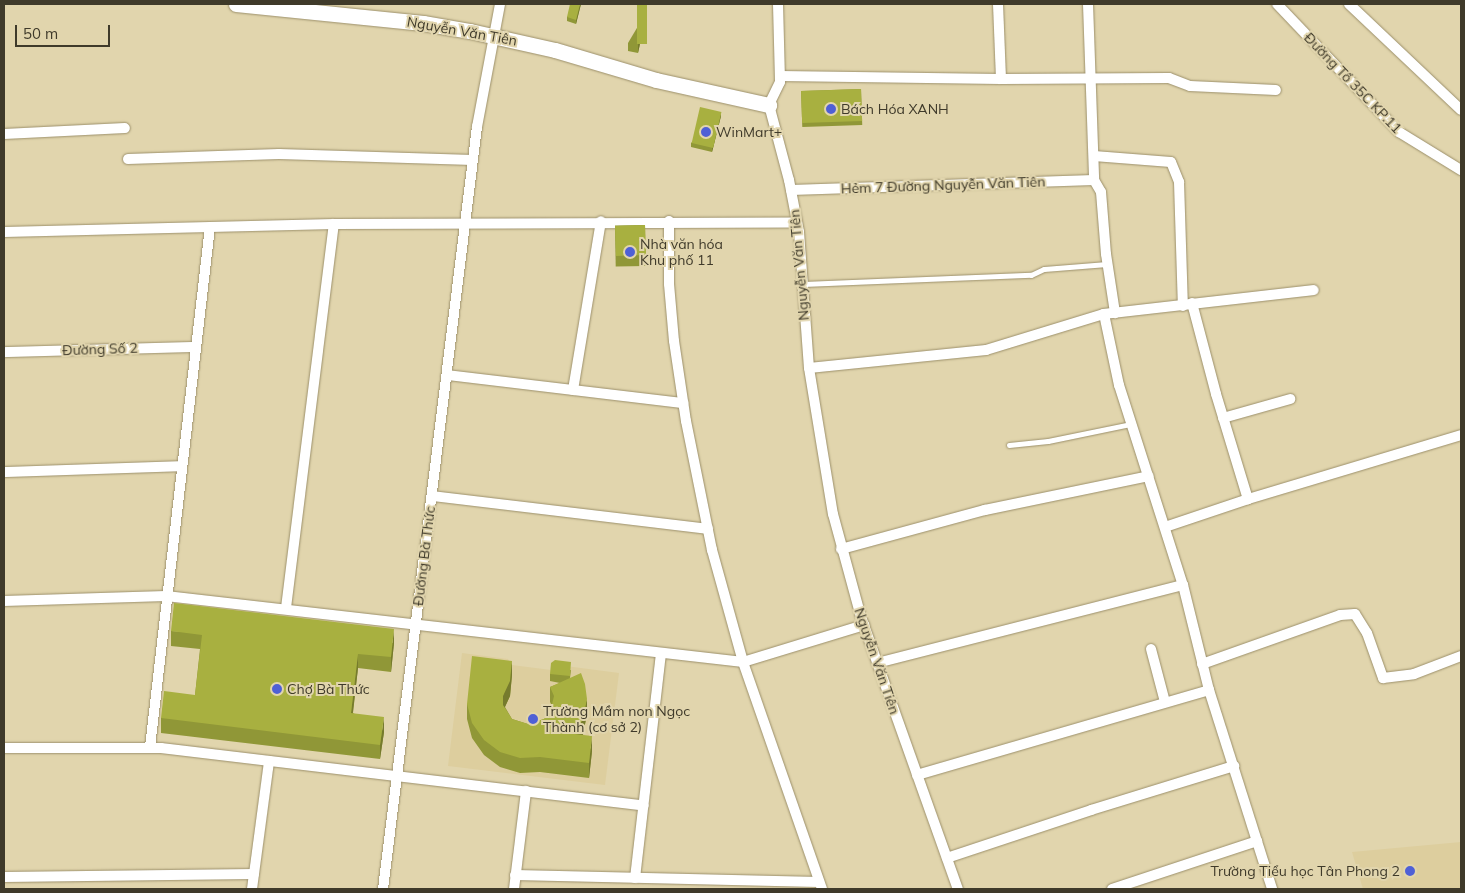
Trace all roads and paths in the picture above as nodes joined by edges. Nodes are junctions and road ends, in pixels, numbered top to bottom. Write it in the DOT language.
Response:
graph roads {
  1 [pos="236,4"];
  2 [pos="500,4"];
  3 [pos="778,4"];
  4 [pos="998,4"];
  5 [pos="1088,4"];
  6 [pos="1277,4"];
  7 [pos="1349,4"];
  8 [pos="338,8"];
  9 [pos="493,36"];
  10 [pos="780,76"];
  11 [pos="1092,79"];
  12 [pos="1001,80"];
  13 [pos="1276,90"];
  14 [pos="769,105"];
  15 [pos="1461,110"];
  16 [pos="125,128"];
  17 [pos="4,134"];
  18 [pos="1094,156"];
  19 [pos="128,160"];
  20 [pos="473,160"];
  21 [pos="1461,170"];
  22 [pos="1094,180"];
  23 [pos="791,190"];
  24 [pos="601,221"];
  25 [pos="669,221"];
  26 [pos="466,222"];
  27 [pos="797,222"];
  28 [pos="334,224"];
  29 [pos="210,227"];
  30 [pos="4,232"];
  31 [pos="1107,264"];
  32 [pos="802,284"];
  33 [pos="1314,290"];
  34 [pos="1188,305"];
  35 [pos="1116,313"];
  36 [pos="1104,314"];
  37 [pos="196,347"];
  38 [pos="4,352"];
  39 [pos="809,368"];
  40 [pos="447,375"];
  41 [pos="573,390"];
  42 [pos="1290,399"];
  43 [pos="683,403"];
  44 [pos="1223,418"];
  45 [pos="1132,424"];
  46 [pos="1461,435"];
  47 [pos="1009,445"];
  48 [pos="182,466"];
  49 [pos="4,472"];
  50 [pos="1149,476"];
  51 [pos="432,496"];
  52 [pos="1248,499"];
  53 [pos="1165,527"];
  54 [pos="708,529"];
  55 [pos="841,549"];
  56 [pos="1183,585"];
  57 [pos="166,596"];
  58 [pos="4,601"];
  59 [pos="286,608"];
  60 [pos="416,624"];
  61 [pos="864,625"];
  62 [pos="1151,649"];
  63 [pos="661,653"];
  64 [pos="1461,656"];
  65 [pos="743,662"];
  66 [pos="878,663"];
  67 [pos="1202,664"];
  68 [pos="1209,690"];
  69 [pos="1165,702"];
  70 [pos="150,747"];
  71 [pos="4,748"];
  72 [pos="269,760"];
  73 [pos="1234,766"];
  74 [pos="397,776"];
  75 [pos="917,776"];
  76 [pos="526,791"];
  77 [pos="644,806"];
  78 [pos="1257,841"];
  79 [pos="947,858"];
  80 [pos="254,874"];
  81 [pos="515,875"];
  82 [pos="4,877"];
  83 [pos="635,878"];
  84 [pos="821,886"];
  85 [pos="252,889"];
  86 [pos="383,889"];
  87 [pos="514,889"];
  88 [pos="958,889"];
  89 [pos="1112,889"];
  90 [pos="1272,889"];
  1 -- 8 [label="street, Nguyễn Văn Tiên"];
  2 -- 9 [label="street, Đường Bà Thức"];
  3 -- 10 [label="street"];
  4 -- 12 [label="street"];
  5 -- 11 [label="street"];
  6 -- 21 [label="street, Đường Tổ 35C KP.11"];
  7 -- 15 [label="street"];
  8 -- 9 [label="street, Nguyễn Văn Tiên"];
  9 -- 14 [label="street, Nguyễn Văn Tiên"];
  9 -- 20 [label="street, Đường Bà Thức"];
  10 -- 12 [label="street"];
  10 -- 14 [label="street"];
  11 -- 12 [label="street"];
  11 -- 13 [label="street"];
  11 -- 18 [label="street"];
  14 -- 23 [label="street, Nguyễn Văn Tiên"];
  16 -- 17 [label="street"];
  18 -- 22 [label="street"];
  18 -- 34 [label="street"];
  19 -- 20 [label="street"];
  20 -- 26 [label="street, Đường Bà Thức"];
  22 -- 23 [label="street, Hẻm 7 Đường Nguyễn Văn Tiên"];
  22 -- 31 [label="street"];
  23 -- 27 [label="street, Nguyễn Văn Tiên"];
  24 -- 25 [label="street"];
  24 -- 26 [label="street"];
  24 -- 41 [label="street"];
  25 -- 27 [label="street"];
  25 -- 43 [label="street"];
  26 -- 28 [label="street"];
  26 -- 40 [label="street, Đường Bà Thức"];
  27 -- 32 [label="street, Nguyễn Văn Tiên"];
  28 -- 29 [label="street"];
  28 -- 59 [label="street"];
  29 -- 30 [label="street"];
  29 -- 37 [label="street"];
  31 -- 32 [label="lane"];
  31 -- 35 [label="street"];
  32 -- 39 [label="street, Nguyễn Văn Tiên"];
  33 -- 34 [label="street"];
  34 -- 35 [label="street"];
  34 -- 44 [label="street"];
  35 -- 36 [label="street"];
  36 -- 39 [label="street"];
  36 -- 45 [label="street"];
  37 -- 38 [label="street, Đường Số 2"];
  37 -- 48 [label="street"];
  39 -- 55 [label="street, Nguyễn Văn Tiên"];
  40 -- 41 [label="street"];
  40 -- 51 [label="street, Đường Bà Thức"];
  41 -- 43 [label="street"];
  42 -- 44 [label="street"];
  43 -- 54 [label="street"];
  44 -- 52 [label="street"];
  45 -- 47 [label="lane"];
  45 -- 50 [label="street"];
  46 -- 52 [label="street"];
  48 -- 49 [label="street"];
  48 -- 57 [label="street"];
  50 -- 53 [label="street"];
  50 -- 55 [label="street"];
  51 -- 54 [label="street"];
  51 -- 60 [label="street, Đường Bà Thức"];
  52 -- 53 [label="street"];
  53 -- 56 [label="street"];
  54 -- 65 [label="street"];
  55 -- 61 [label="street, Nguyễn Văn Tiên"];
  56 -- 66 [label="street"];
  56 -- 67 [label="street"];
  57 -- 58 [label="street"];
  57 -- 59 [label="street"];
  57 -- 70 [label="street"];
  59 -- 60 [label="street"];
  60 -- 63 [label="street"];
  60 -- 74 [label="street, Đường Bà Thức"];
  61 -- 65 [label="street"];
  61 -- 66 [label="street, Nguyễn Văn Tiên"];
  62 -- 69 [label="street"];
  63 -- 65 [label="street"];
  63 -- 77 [label="street"];
  64 -- 67 [label="street"];
  65 -- 84 [label="street"];
  66 -- 75 [label="street, Nguyễn Văn Tiên"];
  67 -- 68 [label="street"];
  68 -- 69 [label="street"];
  68 -- 73 [label="street"];
  69 -- 75 [label="street"];
  70 -- 71 [label="street"];
  70 -- 72 [label="street"];
  72 -- 74 [label="street"];
  72 -- 80 [label="street"];
  73 -- 78 [label="street"];
  73 -- 79 [label="street"];
  74 -- 76 [label="street"];
  74 -- 86 [label="street, Đường Bà Thức"];
  75 -- 79 [label="street, Nguyễn Văn Tiên"];
  76 -- 77 [label="street"];
  76 -- 81 [label="street"];
  77 -- 83 [label="street"];
  78 -- 89 [label="street"];
  78 -- 90 [label="street"];
  79 -- 88 [label="street, Nguyễn Văn Tiên"];
  80 -- 82 [label="street"];
  80 -- 85 [label="street"];
  81 -- 83 [label="street"];
  81 -- 87 [label="street"];
  83 -- 84 [label="street"];
}
